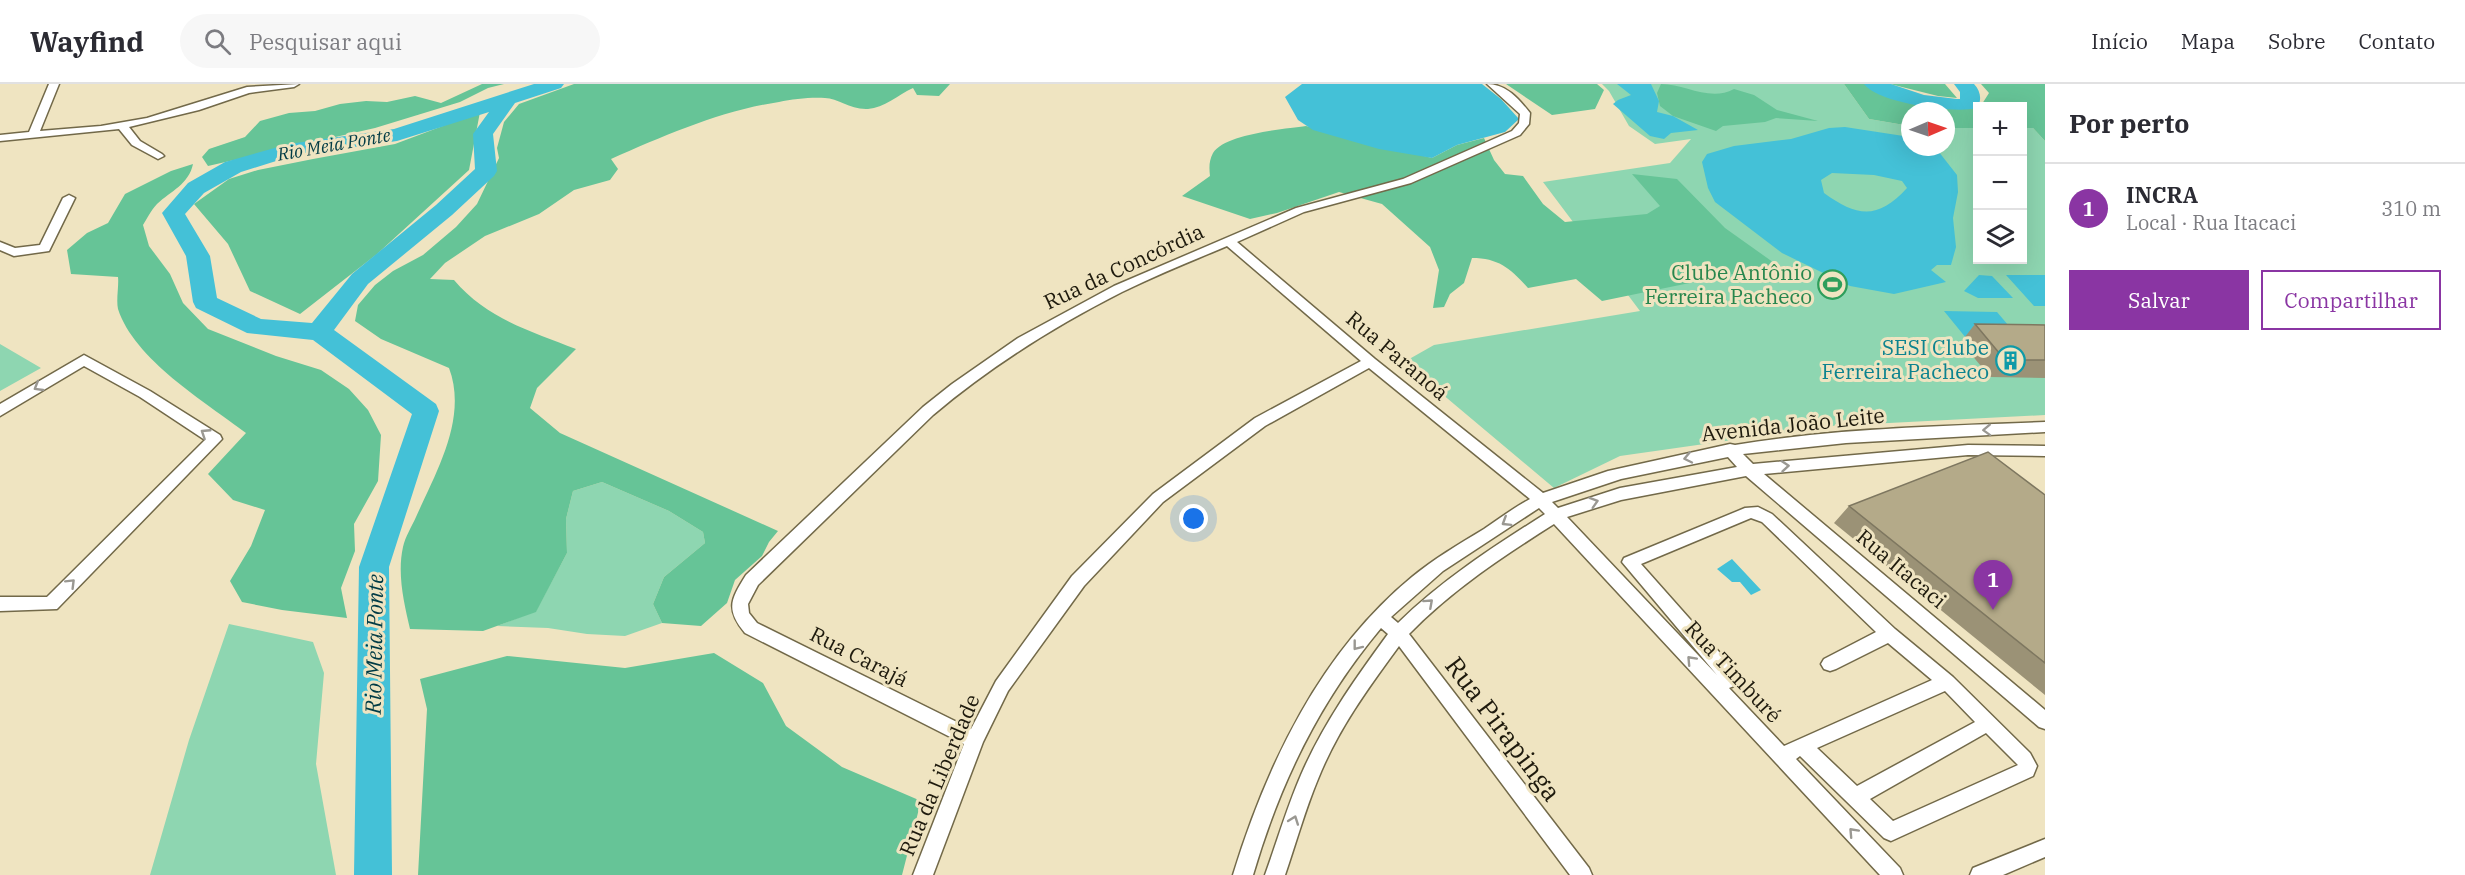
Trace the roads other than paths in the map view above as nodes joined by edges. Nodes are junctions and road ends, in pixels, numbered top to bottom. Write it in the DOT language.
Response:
graph roads {
  1 [pos="54,84"];
  2 [pos="227,84"];
  3 [pos="294,84"];
  4 [pos="1492,84"];
  5 [pos="226,96"];
  6 [pos="122,126"];
  7 [pos="33,135"];
  8 [pos="0,138"];
  9 [pos="158,156"];
  10 [pos="69,198"];
  11 [pos="1229,241"];
  12 [pos="0,246"];
  13 [pos="1370,362"];
  14 [pos="0,411"];
  15 [pos="2045,427"];
  16 [pos="1944,431"];
  17 [pos="1895,434"];
  18 [pos="1730,449"];
  19 [pos="1968,450"];
  20 [pos="2045,451"];
  21 [pos="1914,454"];
  22 [pos="1985,463"];
  23 [pos="1749,470"];
  24 [pos="1541,500"];
  25 [pos="1555,515"];
  26 [pos="738,601"];
  27 [pos="0,604"];
  28 [pos="1668,607"];
  29 [pos="1380,618"];
  30 [pos="1661,628"];
  31 [pos="1399,633"];
  32 [pos="1889,634"];
  33 [pos="1830,664"];
  34 [pos="1947,682"];
  35 [pos="1715,686"];
  36 [pos="2045,721"];
  37 [pos="1987,724"];
  38 [pos="975,740"];
  39 [pos="1802,746"];
  40 [pos="1782,757"];
  41 [pos="1855,797"];
  42 [pos="2045,848"];
  43 [pos="923,875"];
  44 [pos="1244,875"];
  45 [pos="1275,875"];
  46 [pos="1581,875"];
  47 [pos="1893,875"];
  48 [pos="1980,875"];
  1 -- 7 [label="street"];
  2 -- 5 [label="street"];
  3 -- 5 [label="street"];
  4 -- 11 [label="street, Rua da Concórdia"];
  5 -- 6 [label="street"];
  6 -- 7 [label="street"];
  6 -- 9 [label="street"];
  7 -- 8 [label="street"];
  10 -- 12 [label="street"];
  11 -- 13 [label="street, Rua Paranoá"];
  11 -- 26 [label="street, Rua da Concórdia"];
  13 -- 24 [label="street, Rua Paranoá"];
  13 -- 38 [label="street, Rua da Liberdade"];
  27 -- 14 [label="street, one-way"];
  15 -- 16 [label="street, Avenida João Leite, one-way"];
  16 -- 17 [label="street, Avenida João Leite"];
  16 -- 19 [label="street"];
  17 -- 18 [label="street, Avenida João Leite"];
  17 -- 21 [label="street"];
  18 -- 23 [label="street, Rua Itacaci"];
  18 -- 24 [label="street, Avenida João Leite, one-way"];
  19 -- 20 [label="street, Avenida João Leite"];
  19 -- 21 [label="street, Avenida João Leite"];
  19 -- 22 [label="street"];
  23 -- 21 [label="street, Avenida João Leite, one-way"];
  25 -- 23 [label="street, Avenida João Leite, one-way"];
  23 -- 36 [label="street, Rua Itacaci"];
  24 -- 25 [label="street, Rua Timburé"];
  24 -- 29 [label="street, Avenida João Leite, one-way"];
  25 -- 30 [label="street, Rua Timburé"];
  31 -- 25 [label="street, Avenida João Leite, one-way"];
  26 -- 38 [label="street, Rua Carajá"];
  28 -- 30 [label="street"];
  28 -- 32 [label="street"];
  28 -- 35 [label="street"];
  29 -- 31 [label="street, Rua Pirapinga"];
  29 -- 44 [label="street, Avenida João Leite, one-way"];
  35 -- 30 [label="street, Rua Timburé, one-way"];
  45 -- 31 [label="street, Avenida João Leite, one-way"];
  31 -- 46 [label="street, Rua Pirapinga"];
  32 -- 33 [label="street"];
  32 -- 34 [label="street"];
  34 -- 37 [label="street"];
  34 -- 39 [label="street"];
  35 -- 40 [label="street, Rua Timburé"];
  37 -- 41 [label="street"];
  37 -- 41 [label="street"];
  38 -- 43 [label="street, Rua da Liberdade"];
  39 -- 40 [label="street"];
  39 -- 41 [label="street"];
  47 -- 40 [label="street, Rua Timburé, one-way"];
  42 -- 48 [label="street"];
}
